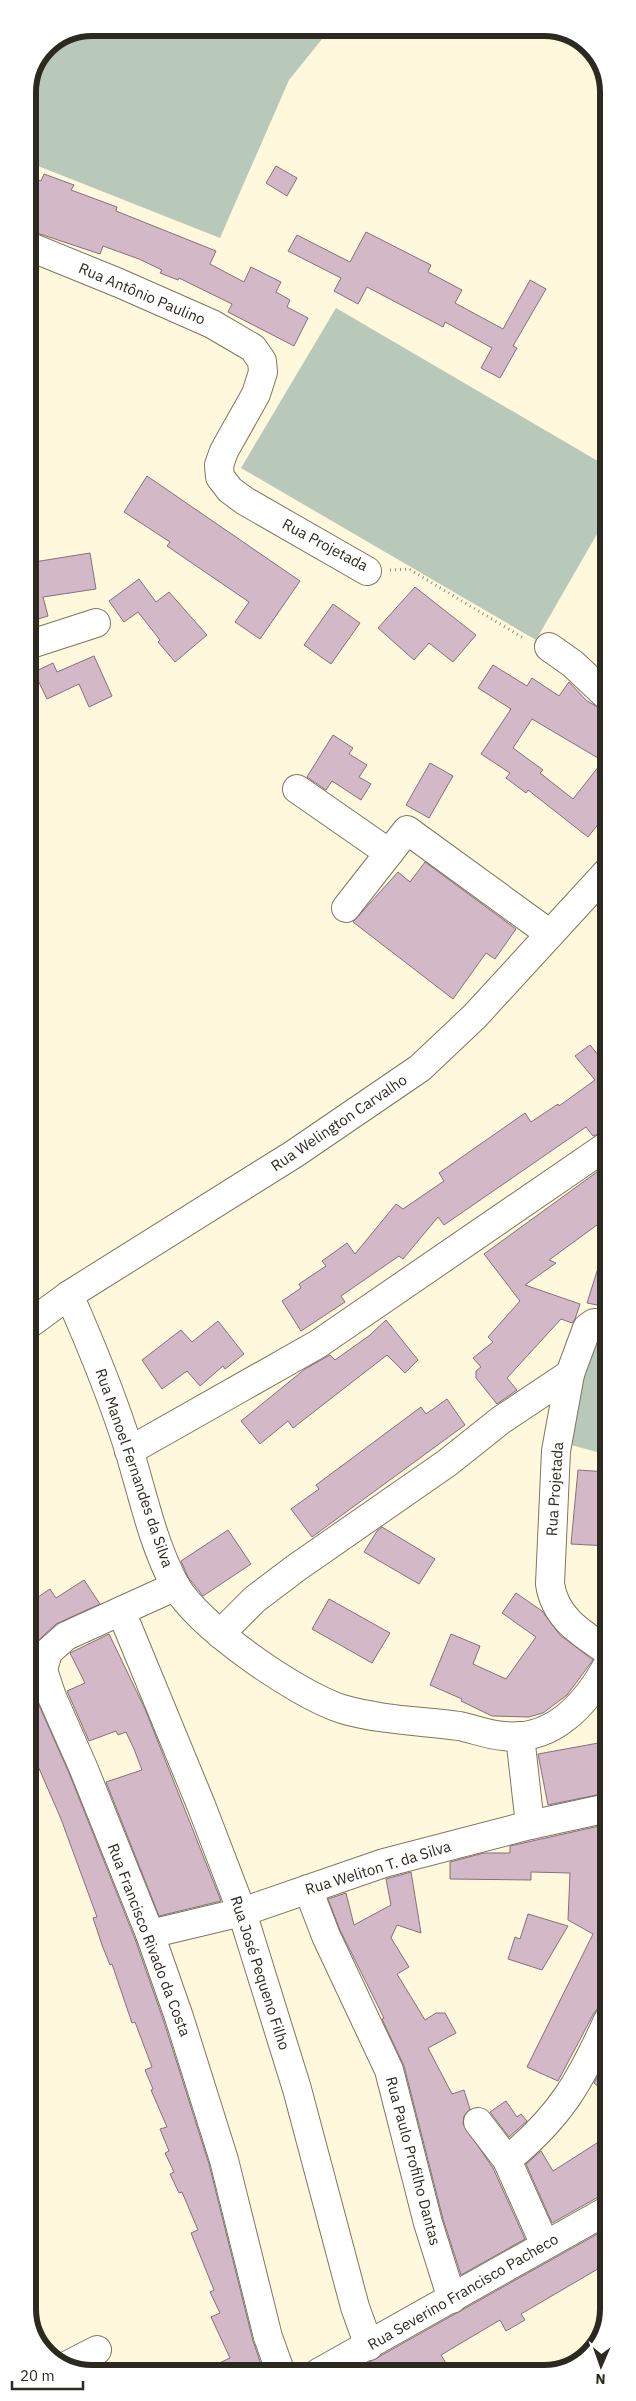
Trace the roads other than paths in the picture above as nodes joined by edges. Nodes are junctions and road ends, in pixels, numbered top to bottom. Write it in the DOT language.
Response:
graph roads {
  1 [pos="36,249"];
  2 [pos="253,348"];
  3 [pos="367,571"];
  4 [pos="96,623"];
  5 [pos="36,642"];
  6 [pos="549,647"];
  7 [pos="600,689"];
  8 [pos="297,789"];
  9 [pos="389,853"];
  10 [pos="600,880"];
  11 [pos="346,908"];
  12 [pos="550,934"];
  13 [pos="600,1150"];
  14 [pos="69,1295"];
  15 [pos="36,1319"];
  16 [pos="600,1324"];
  17 [pos="570,1374"];
  18 [pos="129,1451"];
  19 [pos="176,1586"];
  20 [pos="120,1611"];
  21 [pos="220,1634"];
  22 [pos="600,1645"];
  23 [pos="600,1679"];
  24 [pos="520,1736"];
  25 [pos="600,1810"];
  26 [pos="530,1825"];
  27 [pos="308,1889"];
  28 [pos="242,1912"];
  29 [pos="150,1934"];
  30 [pos="600,2036"];
  31 [pos="478,2122"];
  32 [pos="507,2160"];
  33 [pos="600,2214"];
  34 [pos="545,2245"];
  35 [pos="452,2299"];
  36 [pos="369,2346"];
  37 [pos="97,2350"];
  38 [pos="75,2362"];
  39 [pos="278,2365"];
  40 [pos="333,2365"];
  1 -- 2 [label="street, Rua Antônio Paulino"];
  2 -- 3 [label="street, Rua Projetada"];
  4 -- 5 [label="street"];
  6 -- 7 [label="street"];
  8 -- 9 [label="street"];
  9 -- 11 [label="street"];
  9 -- 12 [label="street"];
  10 -- 12 [label="street, Rua Welington Carvalho"];
  12 -- 14 [label="street, Rua Welington Carvalho"];
  13 -- 18 [label="street"];
  14 -- 15 [label="street, Rua Welington Carvalho"];
  14 -- 18 [label="street, Rua Manoel Fernandes da Silva"];
  16 -- 17 [label="street, Rua Projetada"];
  17 -- 21 [label="street"];
  17 -- 22 [label="street, Rua Projetada"];
  18 -- 19 [label="street, Rua Manoel Fernandes da Silva"];
  19 -- 20 [label="street, Rua Francisco Rivado da Costa"];
  19 -- 21 [label="street, Rua Manoel Fernandes da Silva"];
  20 -- 28 [label="street, Rua José Pequeno Filho"];
  20 -- 29 [label="street, Rua Francisco Rivado da Costa"];
  21 -- 24 [label="street, Rua Manoel Fernandes da Silva"];
  23 -- 24 [label="street, Rua Manoel Fernandes da Silva"];
  24 -- 26 [label="street"];
  25 -- 26 [label="street, Rua Weliton T. da Silva"];
  26 -- 27 [label="street, Rua Weliton T. da Silva"];
  27 -- 28 [label="street, Rua Weliton T. da Silva"];
  27 -- 35 [label="street, Rua Paulo Profilho Dantas"];
  28 -- 29 [label="street, Rua Weliton T. da Silva"];
  28 -- 36 [label="street, Rua José Pequeno Filho"];
  29 -- 39 [label="street, Rua Francisco Rivado da Costa"];
  30 -- 32 [label="street"];
  31 -- 32 [label="street"];
  32 -- 34 [label="street"];
  33 -- 34 [label="street, Rua Severino Francisco Pacheco"];
  34 -- 35 [label="street, Rua Severino Francisco Pacheco"];
  35 -- 36 [label="street, Rua Severino Francisco Pacheco"];
  36 -- 40 [label="street, Rua Severino Francisco Pacheco"];
  37 -- 38 [label="street"];
}
